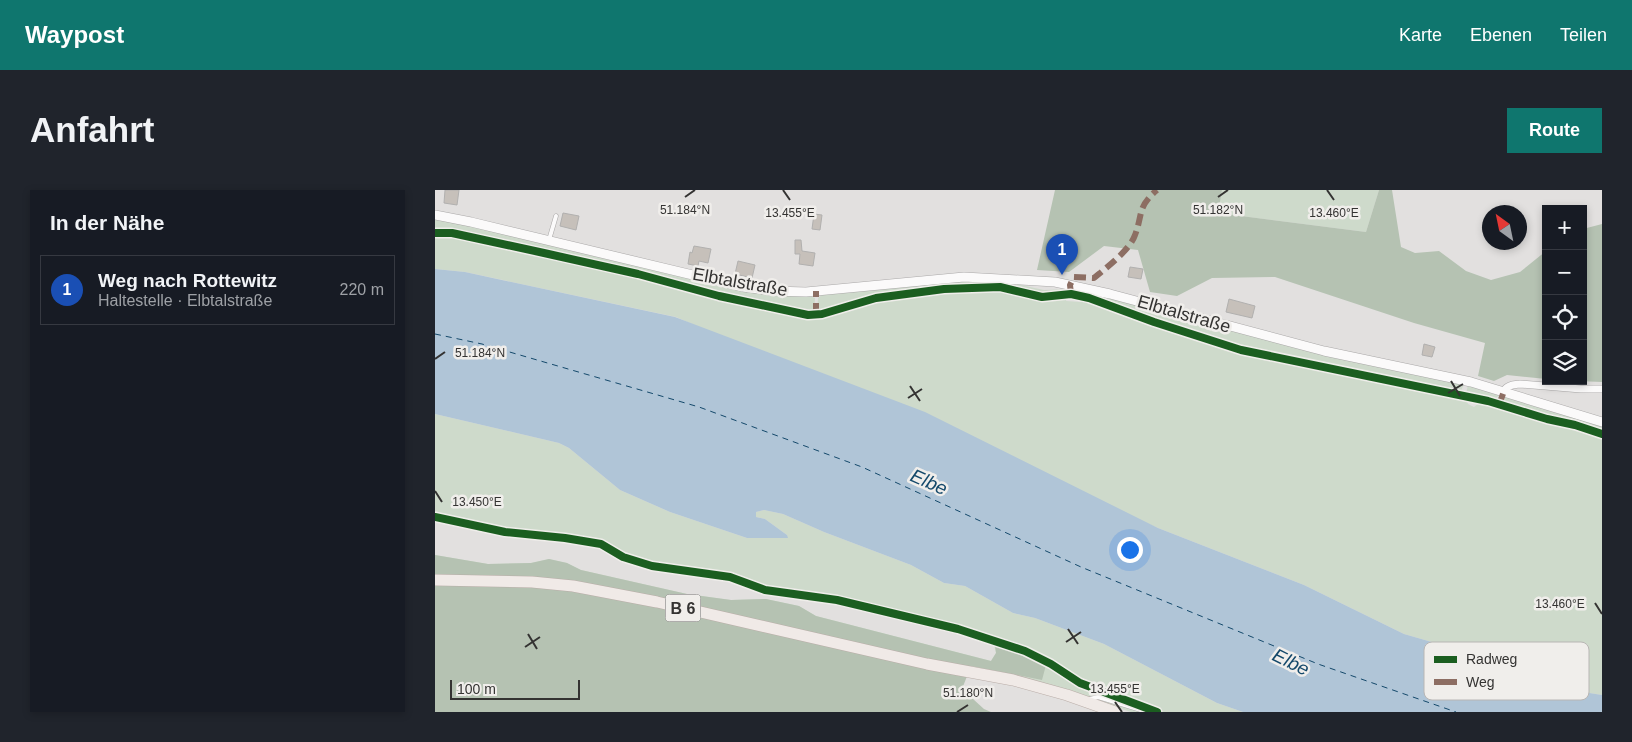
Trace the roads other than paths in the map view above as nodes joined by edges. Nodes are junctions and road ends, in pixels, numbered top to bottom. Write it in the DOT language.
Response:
graph roads {
  1 [pos="435,215"];
  2 [pos="556,216"];
  3 [pos="549,240"];
  4 [pos="1602,389"];
  5 [pos="1504,391"];
  6 [pos="1602,422"];
  7 [pos="435,580"];
  8 [pos="1085,700"];
  9 [pos="1115,712"];
  10 [pos="1142,712"];
  1 -- 3 [label="street, Elbtalstraße"];
  2 -- 3 [label="lane"];
  3 -- 5 [label="street, Elbtalstraße"];
  4 -- 5 [label="street"];
  5 -- 6 [label="street, Elbtalstraße"];
  7 -- 8 [label="main road, B 6"];
  8 -- 9 [label="main road, B 6"];
  8 -- 10 [label="lane"];
}
